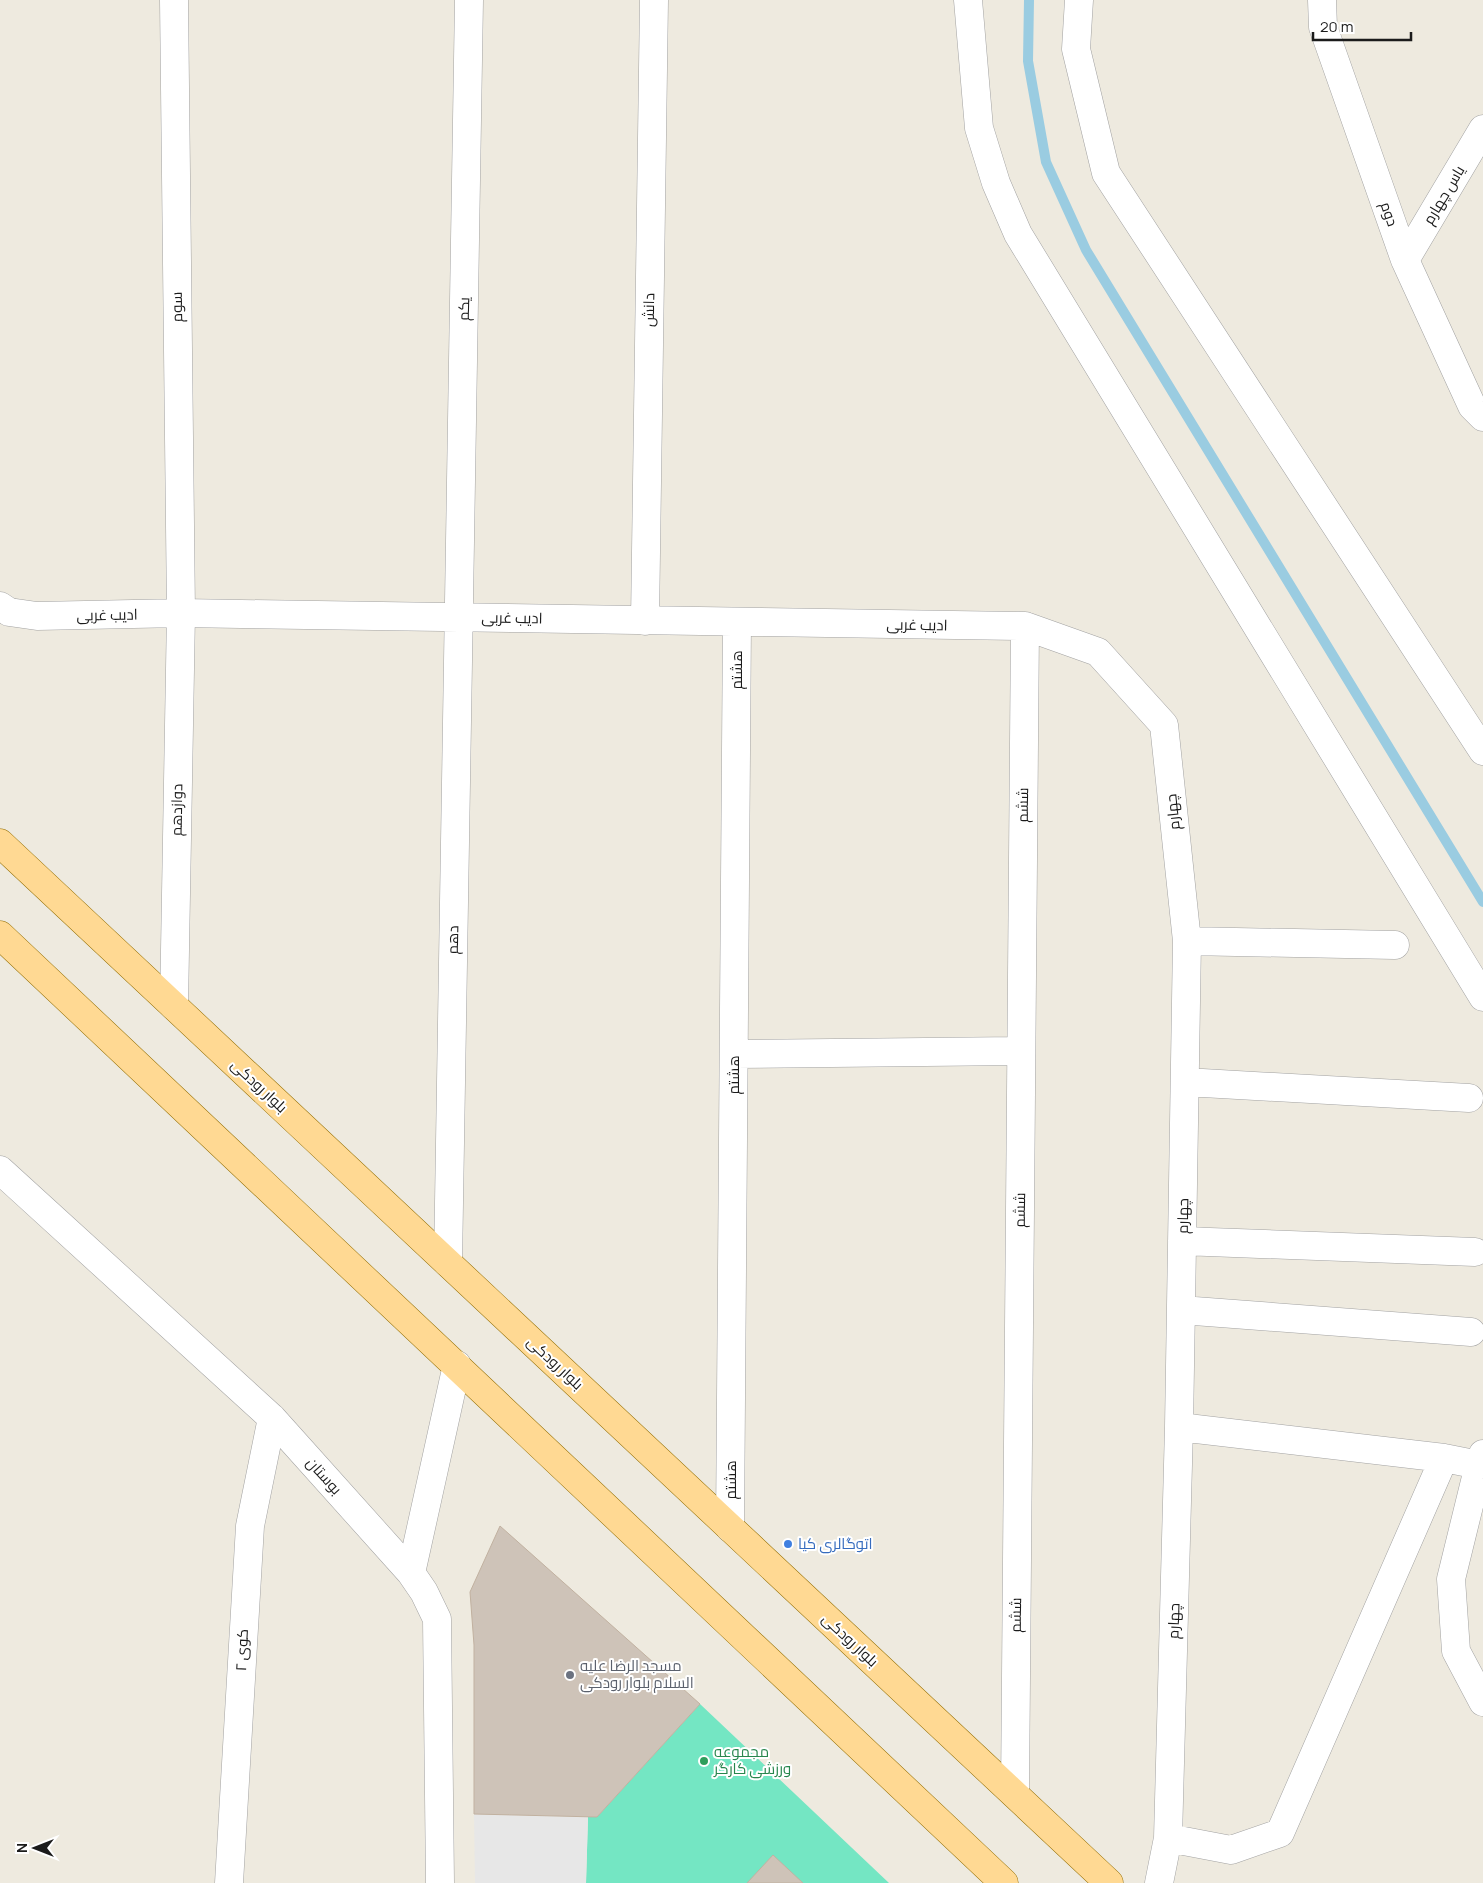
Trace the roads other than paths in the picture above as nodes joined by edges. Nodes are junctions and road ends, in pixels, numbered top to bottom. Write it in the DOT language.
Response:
graph roads {
  1 [pos="174,0"];
  2 [pos="469,0"];
  3 [pos="654,0"];
  4 [pos="968,0"];
  5 [pos="1079,0"];
  6 [pos="1322,0"];
  7 [pos="1483,129"];
  8 [pos="1405,260"];
  9 [pos="1479,403"];
  10 [pos="0,606"];
  11 [pos="181,614"];
  12 [pos="459,618"];
  13 [pos="645,621"];
  14 [pos="737,622"];
  15 [pos="1025,626"];
  16 [pos="1483,751"];
  17 [pos="0,843"];
  18 [pos="0,935"];
  19 [pos="1187,941"];
  20 [pos="1394,945"];
  21 [pos="1483,997"];
  22 [pos="174,1006"];
  23 [pos="1021,1051"];
  24 [pos="734,1054"];
  25 [pos="1185,1082"];
  26 [pos="1469,1098"];
  27 [pos="3,1180"];
  28 [pos="1182,1241"];
  29 [pos="1475,1252"];
  30 [pos="448,1263"];
  31 [pos="1181,1310"];
  32 [pos="1471,1332"];
  33 [pos="457,1365"];
  34 [pos="272,1418"];
  35 [pos="1179,1427"];
  36 [pos="1444,1458"];
  37 [pos="1481,1460"];
  38 [pos="730,1528"];
  39 [pos="411,1573"];
  40 [pos="1483,1702"];
  41 [pos="1015,1794"];
  42 [pos="1168,1838"];
  43 [pos="229,1883"];
  44 [pos="440,1883"];
  45 [pos="1004,1883"];
  46 [pos="1109,1883"];
  47 [pos="1159,1883"];
  1 -- 11 [label="street, سوم"];
  2 -- 12 [label="street, یکم"];
  3 -- 13 [label="street, دانش"];
  4 -- 21 [label="street"];
  5 -- 16 [label="street"];
  6 -- 8 [label="street, دوم"];
  7 -- 8 [label="street, یاس چهارم"];
  8 -- 9 [label="street, دوم"];
  10 -- 11 [label="street, ادیب غربی"];
  11 -- 12 [label="street, ادیب غربی"];
  11 -- 22 [label="street, دوازدهم"];
  12 -- 13 [label="street, ادیب غربی"];
  12 -- 30 [label="street, دهم"];
  13 -- 14 [label="street, ادیب غربی"];
  14 -- 15 [label="street, ادیب غربی"];
  14 -- 24 [label="street, هشتم"];
  15 -- 19 [label="street, چهارم"];
  15 -- 23 [label="street, ششم"];
  17 -- 22 [label="main road, بلوار رودکی"];
  18 -- 33 [label="main road"];
  19 -- 20 [label="street"];
  19 -- 25 [label="street, چهارم"];
  22 -- 30 [label="main road, بلوار رودکی"];
  23 -- 24 [label="street"];
  23 -- 41 [label="street, ششم"];
  24 -- 38 [label="street, هشتم"];
  25 -- 26 [label="street"];
  25 -- 28 [label="street, چهارم"];
  27 -- 34 [label="street, بوستان"];
  28 -- 29 [label="street"];
  28 -- 31 [label="street, چهارم"];
  30 -- 38 [label="main road, بلوار رودکی"];
  31 -- 32 [label="street"];
  31 -- 35 [label="street, چهارم"];
  33 -- 39 [label="street"];
  33 -- 45 [label="main road"];
  34 -- 39 [label="street, بوستان"];
  34 -- 43 [label="street, کوی ۲"];
  35 -- 36 [label="street"];
  35 -- 42 [label="street, چهارم"];
  36 -- 37 [label="street"];
  36 -- 42 [label="street"];
  37 -- 40 [label="street"];
  38 -- 41 [label="main road, بلوار رودکی"];
  39 -- 44 [label="street, بوستان"];
  41 -- 46 [label="main road, بلوار رودکی"];
  42 -- 47 [label="street, چهارم"];
}
